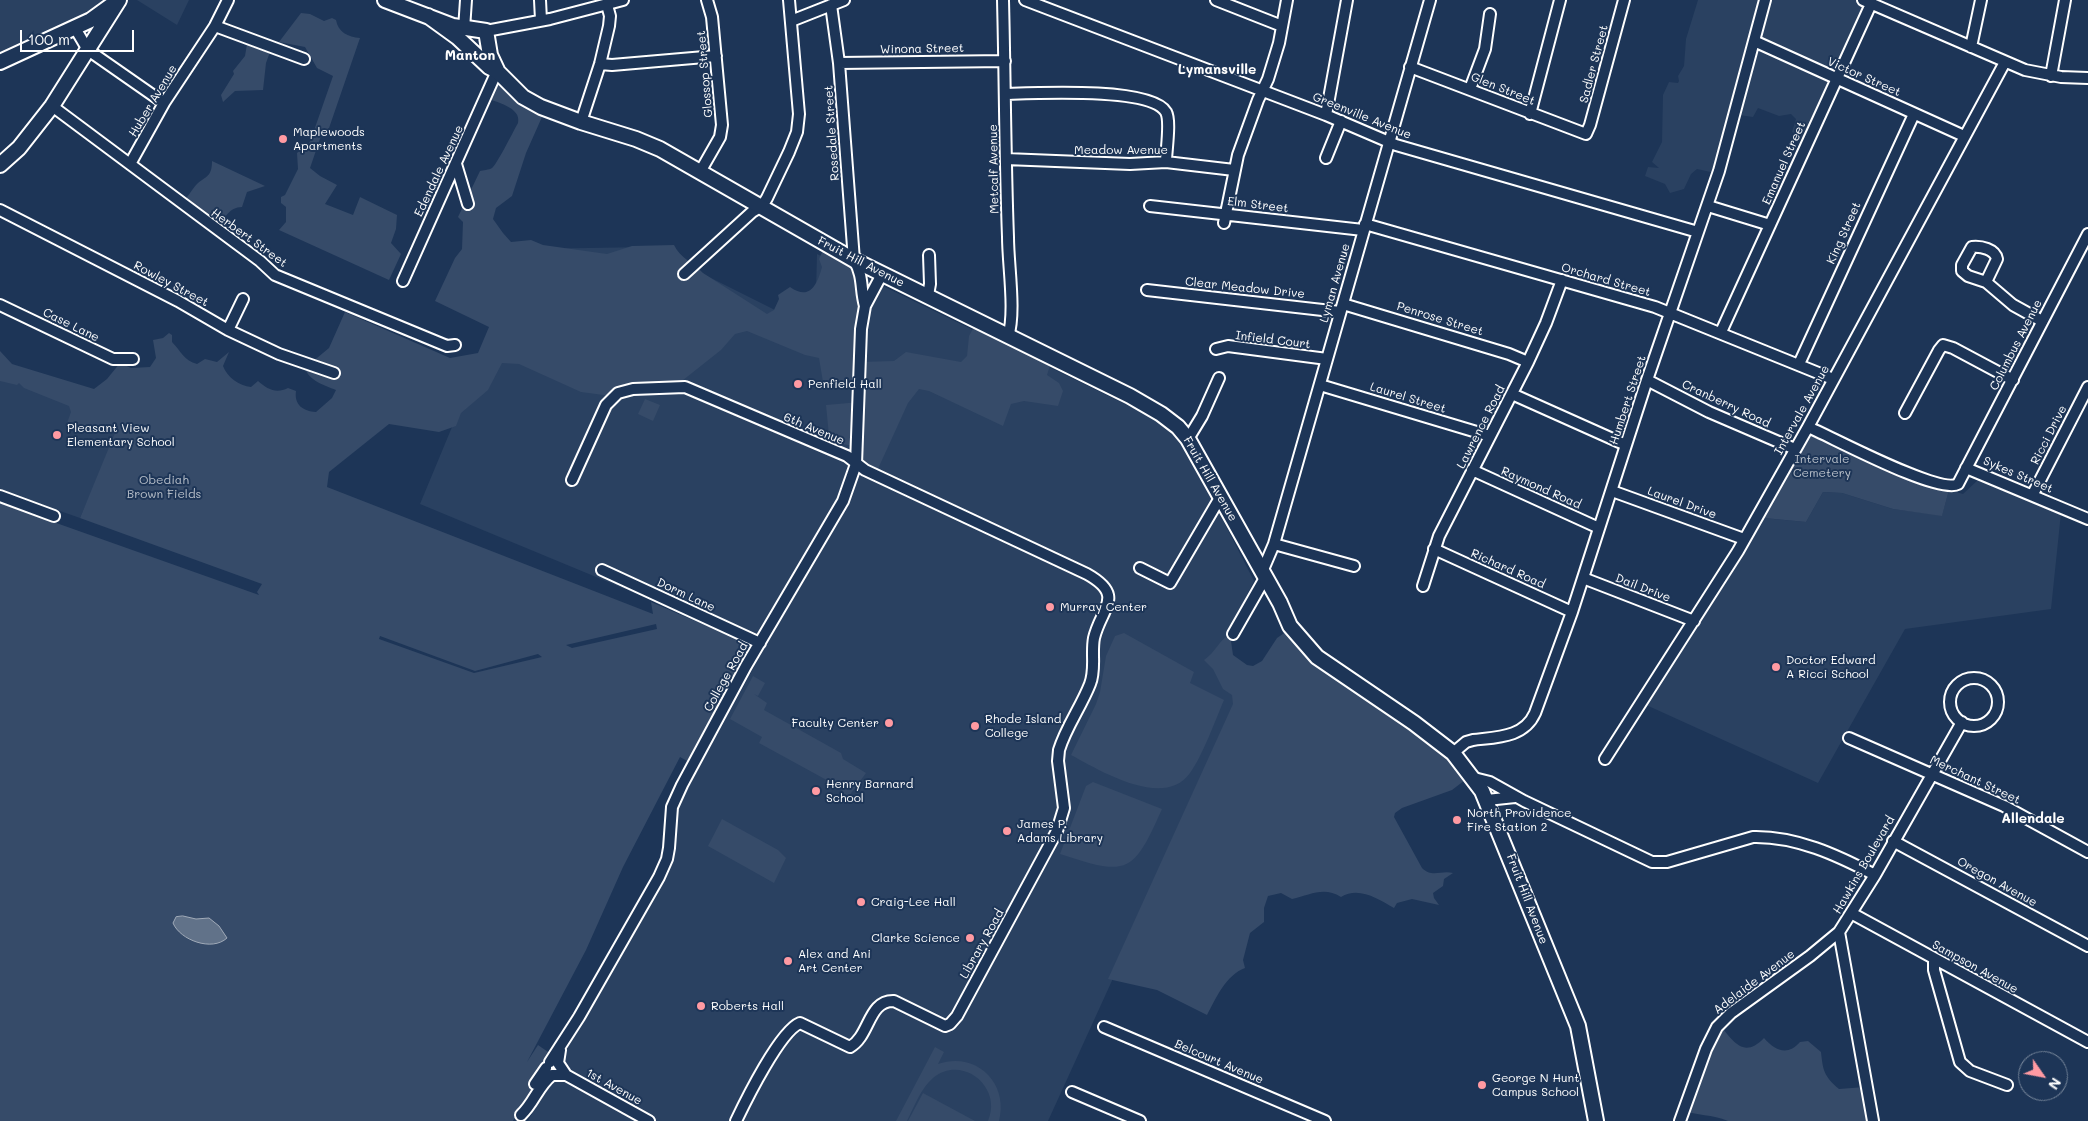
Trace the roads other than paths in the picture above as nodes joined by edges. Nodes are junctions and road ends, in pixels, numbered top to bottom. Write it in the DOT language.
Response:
graph roads {
  1 [pos="118,0"];
  2 [pos="228,0"];
  3 [pos="385,0"];
  4 [pos="466,0"];
  5 [pos="540,0"];
  6 [pos="623,0"];
  7 [pos="708,0"];
  8 [pos="789,0"];
  9 [pos="844,0"];
  10 [pos="1003,0"];
  11 [pos="1025,0"];
  12 [pos="1216,0"];
  13 [pos="1287,0"];
  14 [pos="1347,0"];
  15 [pos="1430,0"];
  16 [pos="1560,0"];
  17 [pos="1624,0"];
  18 [pos="1765,0"];
  19 [pos="1981,0"];
  20 [pos="2065,0"];
  21 [pos="1867,2"];
  22 [pos="607,5"];
  23 [pos="831,5"];
  24 [pos="1490,14"];
  25 [pos="428,16"];
  26 [pos="541,20"];
  27 [pos="791,21"];
  28 [pos="215,26"];
  29 [pos="1282,26"];
  30 [pos="75,28"];
  31 [pos="464,29"];
  32 [pos="486,31"];
  33 [pos="1754,41"];
  34 [pos="1971,47"];
  35 [pos="88,50"];
  36 [pos="716,56"];
  37 [pos="304,59"];
  38 [pos="1005,61"];
  39 [pos="0,62"];
  40 [pos="2005,62"];
  41 [pos="839,63"];
  42 [pos="600,64"];
  43 [pos="1410,67"];
  44 [pos="497,71"];
  45 [pos="2051,76"];
  46 [pos="2088,78"];
  47 [pos="1836,79"];
  48 [pos="1470,90"];
  49 [pos="1262,91"];
  50 [pos="1006,94"];
  51 [pos="164,103"];
  52 [pos="52,106"];
  53 [pos="1530,114"];
  54 [pos="1914,114"];
  55 [pos="1326,115"];
  56 [pos="1341,121"];
  57 [pos="581,122"];
  58 [pos="1586,134"];
  59 [pos="1964,136"];
  60 [pos="1388,142"];
  61 [pos="1326,158"];
  62 [pos="1006,160"];
  63 [pos="1166,162"];
  64 [pos="130,164"];
  65 [pos="456,164"];
  66 [pos="0,165"];
  67 [pos="1234,170"];
  68 [pos="700,172"];
  69 [pos="468,204"];
  70 [pos="762,206"];
  71 [pos="1150,206"];
  72 [pos="1708,206"];
  73 [pos="0,211"];
  74 [pos="1225,219"];
  75 [pos="1770,225"];
  76 [pos="1364,227"];
  77 [pos="1698,232"];
  78 [pos="2088,234"];
  79 [pos="929,255"];
  80 [pos="854,260"];
  81 [pos="684,274"];
  82 [pos="882,274"];
  83 [pos="1562,280"];
  84 [pos="403,281"];
  85 [pos="1986,282"];
  86 [pos="1147,290"];
  87 [pos="928,295"];
  88 [pos="242,299"];
  89 [pos="0,305"];
  90 [pos="865,306"];
  91 [pos="1342,308"];
  92 [pos="1670,312"];
  93 [pos="2042,321"];
  94 [pos="228,330"];
  95 [pos="1721,332"];
  96 [pos="1008,337"];
  97 [pos="455,345"];
  98 [pos="1216,349"];
  99 [pos="133,359"];
  100 [pos="1327,359"];
  101 [pos="1528,362"];
  102 [pos="1799,364"];
  103 [pos="334,373"];
  104 [pos="1219,378"];
  105 [pos="1833,378"];
  106 [pos="1647,380"];
  107 [pos="2013,380"];
  108 [pos="1320,385"];
  109 [pos="2088,387"];
  110 [pos="1512,394"];
  111 [pos="1905,413"];
  112 [pos="1808,427"];
  113 [pos="1490,436"];
  114 [pos="1188,439"];
  115 [pos="1626,445"];
  116 [pos="1795,450"];
  117 [pos="856,464"];
  118 [pos="1966,468"];
  119 [pos="1472,470"];
  120 [pos="572,480"];
  121 [pos="1612,491"];
  122 [pos="2033,494"];
  123 [pos="0,496"];
  124 [pos="1221,496"];
  125 [pos="54,516"];
  126 [pos="2088,519"];
  127 [pos="1599,528"];
  128 [pos="1744,539"];
  129 [pos="1274,544"];
  130 [pos="1434,549"];
  131 [pos="1354,566"];
  132 [pos="1140,568"];
  133 [pos="602,570"];
  134 [pos="1263,575"];
  135 [pos="1583,578"];
  136 [pos="1423,586"];
  137 [pos="1106,588"];
  138 [pos="1572,612"];
  139 [pos="1694,621"];
  140 [pos="1232,634"];
  141 [pos="760,643"];
  142 [pos="1962,722"];
  143 [pos="1849,738"];
  144 [pos="1453,753"];
  145 [pos="1605,759"];
  146 [pos="1932,774"];
  147 [pos="1474,778"];
  148 [pos="1516,797"];
  149 [pos="1487,800"];
  150 [pos="1893,841"];
  151 [pos="2087,848"];
  152 [pos="1875,875"];
  153 [pos="1851,913"];
  154 [pos="1839,932"];
  155 [pos="2088,946"];
  156 [pos="1934,959"];
  157 [pos="1104,1027"];
  158 [pos="2088,1042"];
  159 [pos="555,1069"];
  160 [pos="2007,1085"];
  161 [pos="1072,1092"];
  162 [pos="519,1118"];
  163 [pos="649,1121"];
  164 [pos="736,1121"];
  165 [pos="1140,1121"];
  166 [pos="1324,1121"];
  167 [pos="1596,1121"];
  168 [pos="1680,1121"];
  169 [pos="1873,1121"];
  1 -- 30 [label="main road"];
  1 -- 35 [label="main road"];
  2 -- 28 [label="street, Huber Avenue"];
  3 -- 25 [label="main road, Fruit Hill Avenue"];
  4 -- 31 [label="street"];
  5 -- 26 [label="street"];
  6 -- 22 [label="street"];
  7 -- 36 [label="street, Glossop Street"];
  8 -- 27 [label="street"];
  9 -- 23 [label="street"];
  10 -- 38 [label="street, Metcalf Avenue"];
  11 -- 49 [label="street, Greenville Avenue"];
  12 -- 29 [label="street"];
  13 -- 29 [label="street"];
  14 -- 55 [label="street"];
  15 -- 43 [label="street, Lyman Avenue"];
  16 -- 53 [label="street"];
  17 -- 58 [label="street, Sadler Street"];
  18 -- 33 [label="street, Humbert Street"];
  19 -- 34 [label="street"];
  20 -- 45 [label="street"];
  21 -- 34 [label="street"];
  21 -- 47 [label="street, Emanuel Street"];
  22 -- 26 [label="street"];
  22 -- 42 [label="street"];
  23 -- 27 [label="street"];
  23 -- 41 [label="street, Rosedale Street"];
  24 -- 48 [label="street"];
  25 -- 31 [label="main road, Fruit Hill Avenue"];
  25 -- 44 [label="main road, Fruit Hill Avenue"];
  26 -- 32 [label="street"];
  27 -- 70 [label="street"];
  28 -- 37 [label="street"];
  28 -- 51 [label="street, Huber Avenue"];
  29 -- 49 [label="street"];
  30 -- 35 [label="street"];
  30 -- 39 [label="main road"];
  31 -- 32 [label="main road, Fruit Hill Avenue"];
  32 -- 44 [label="main road, Fruit Hill Avenue"];
  33 -- 47 [label="street, Victor Street"];
  33 -- 72 [label="street, Humbert Street"];
  34 -- 40 [label="street"];
  35 -- 51 [label="street"];
  35 -- 52 [label="main road"];
  36 -- 42 [label="street"];
  36 -- 68 [label="street, Glossop Street"];
  38 -- 41 [label="street, Winona Street"];
  38 -- 50 [label="street, Metcalf Avenue"];
  40 -- 45 [label="street"];
  40 -- 59 [label="street, Intervale Avenue"];
  41 -- 80 [label="street, Rosedale Street"];
  42 -- 57 [label="street"];
  43 -- 48 [label="street, Glen Street"];
  43 -- 60 [label="street, Lyman Avenue"];
  44 -- 57 [label="main road, Fruit Hill Avenue"];
  44 -- 65 [label="street, Edendale Avenue"];
  45 -- 46 [label="street"];
  47 -- 54 [label="street, Victor Street"];
  47 -- 75 [label="street, Emanuel Street"];
  48 -- 53 [label="street, Glen Street"];
  49 -- 55 [label="street, Greenville Avenue"];
  49 -- 67 [label="street"];
  50 -- 62 [label="street, Metcalf Avenue"];
  50 -- 63 [label="street"];
  51 -- 64 [label="street, Huber Avenue"];
  52 -- 64 [label="street, Herbert Street"];
  52 -- 66 [label="main road"];
  53 -- 58 [label="street, Glen Street"];
  54 -- 59 [label="street, Victor Street"];
  54 -- 102 [label="street, King Street"];
  55 -- 56 [label="street, Greenville Avenue"];
  56 -- 60 [label="street, Greenville Avenue"];
  56 -- 61 [label="street"];
  57 -- 68 [label="main road, Fruit Hill Avenue"];
  59 -- 105 [label="street, Intervale Avenue"];
  60 -- 76 [label="street, Lyman Avenue"];
  60 -- 77 [label="street, Greenville Avenue"];
  62 -- 63 [label="street, Meadow Avenue"];
  62 -- 96 [label="street, Metcalf Avenue"];
  63 -- 67 [label="street, Meadow Avenue"];
  64 -- 97 [label="street, Herbert Street"];
  65 -- 69 [label="street"];
  65 -- 84 [label="street, Edendale Avenue"];
  67 -- 74 [label="street"];
  68 -- 70 [label="main road, Fruit Hill Avenue"];
  70 -- 80 [label="main road, Fruit Hill Avenue"];
  70 -- 81 [label="street"];
  71 -- 74 [label="street, Elm Street"];
  72 -- 75 [label="street"];
  72 -- 77 [label="street, Humbert Street"];
  73 -- 94 [label="street, Rowley Street"];
  74 -- 76 [label="street, Elm Street"];
  75 -- 95 [label="street, Emanuel Street"];
  76 -- 83 [label="street, Orchard Street"];
  76 -- 91 [label="street, Lyman Avenue"];
  77 -- 92 [label="street, Humbert Street"];
  78 -- 93 [label="street, Columbus Avenue"];
  79 -- 87 [label="street"];
  80 -- 82 [label="main road, Fruit Hill Avenue"];
  80 -- 90 [label="street, College Road"];
  82 -- 87 [label="main road, Fruit Hill Avenue"];
  82 -- 90 [label="street, College Road"];
  83 -- 92 [label="street, Orchard Street"];
  83 -- 101 [label="street, Lawrence Road"];
  85 -- 93 [label="street"];
  86 -- 91 [label="street, Clear Meadow Drive"];
  87 -- 96 [label="main road, Fruit Hill Avenue"];
  88 -- 94 [label="street"];
  89 -- 99 [label="street, Case Lane"];
  90 -- 117 [label="street, College Road"];
  91 -- 100 [label="street, Lyman Avenue"];
  91 -- 101 [label="street, Penrose Street"];
  92 -- 95 [label="street, Orchard Street"];
  92 -- 106 [label="street, Humbert Street"];
  93 -- 107 [label="street, Columbus Avenue"];
  94 -- 103 [label="street, Rowley Street"];
  95 -- 102 [label="street, Orchard Street"];
  96 -- 114 [label="main road, Fruit Hill Avenue"];
  98 -- 100 [label="street, Infield Court"];
  100 -- 108 [label="street, Lyman Avenue"];
  101 -- 110 [label="street, Lawrence Road"];
  102 -- 105 [label="street, Orchard Street"];
  104 -- 114 [label="street"];
  105 -- 112 [label="street, Intervale Avenue"];
  106 -- 115 [label="street, Humbert Street"];
  106 -- 116 [label="street, Cranberry Road"];
  107 -- 111 [label="street"];
  107 -- 118 [label="street, Columbus Avenue"];
  108 -- 113 [label="street, Laurel Street"];
  108 -- 129 [label="street, Lyman Avenue"];
  109 -- 122 [label="street, Ricci Drive"];
  110 -- 113 [label="street, Lawrence Road"];
  110 -- 115 [label="street"];
  112 -- 116 [label="street, Intervale Avenue"];
  112 -- 118 [label="street, Sykes Street"];
  113 -- 119 [label="street, Lawrence Road"];
  114 -- 124 [label="main road, Fruit Hill Avenue"];
  115 -- 121 [label="street, Humbert Street"];
  116 -- 128 [label="street, Intervale Avenue"];
  117 -- 120 [label="street, 6th Avenue"];
  117 -- 137 [label="street, 6th Avenue"];
  117 -- 141 [label="street, College Road"];
  118 -- 122 [label="street, Sykes Street"];
  119 -- 127 [label="street, Raymond Road"];
  119 -- 130 [label="street, Lawrence Road"];
  121 -- 127 [label="street, Humbert Street"];
  121 -- 128 [label="street, Laurel Drive"];
  122 -- 126 [label="street, Sykes Street"];
  123 -- 125 [label="street"];
  124 -- 132 [label="street"];
  124 -- 134 [label="main road, Fruit Hill Avenue"];
  127 -- 135 [label="street, Humbert Street"];
  128 -- 139 [label="street, Intervale Avenue"];
  129 -- 131 [label="street"];
  129 -- 134 [label="street, Lyman Avenue"];
  130 -- 136 [label="street, Lawrence Road"];
  130 -- 138 [label="street, Richard Road"];
  133 -- 141 [label="street, Dorm Lane"];
  134 -- 140 [label="street, Lyman Avenue"];
  134 -- 144 [label="main road, Fruit Hill Avenue"];
  135 -- 138 [label="street, Humbert Street"];
  135 -- 139 [label="street, Dail Drive"];
  137 -- 164 [label="street, Library Road"];
  138 -- 144 [label="street, Humbert Street"];
  139 -- 145 [label="street, Intervale Avenue"];
  141 -- 159 [label="street, College Road"];
  142 -- 142 [label="street"];
  142 -- 146 [label="street, Hawkins Boulevard"];
  143 -- 146 [label="street, Merchant Street"];
  144 -- 147 [label="main road, Fruit Hill Avenue"];
  146 -- 150 [label="street, Hawkins Boulevard"];
  146 -- 151 [label="street, Merchant Street"];
  147 -- 148 [label="street"];
  147 -- 149 [label="main road, Fruit Hill Avenue"];
  148 -- 149 [label="street"];
  148 -- 152 [label="street"];
  149 -- 167 [label="main road, Fruit Hill Avenue"];
  150 -- 152 [label="street, Hawkins Boulevard"];
  150 -- 155 [label="street, Oregon Avenue"];
  152 -- 153 [label="street, Hawkins Boulevard"];
  153 -- 154 [label="street, Hawkins Boulevard"];
  153 -- 156 [label="street, Sampson Avenue"];
  154 -- 168 [label="street, Adelaide Avenue"];
  154 -- 169 [label="street, Hawkins Boulevard"];
  156 -- 158 [label="street, Sampson Avenue"];
  156 -- 160 [label="street"];
  157 -- 166 [label="street, Belcourt Avenue"];
  159 -- 162 [label="street, College Road"];
  159 -- 163 [label="street, 1st Avenue"];
  161 -- 165 [label="street"];
}
